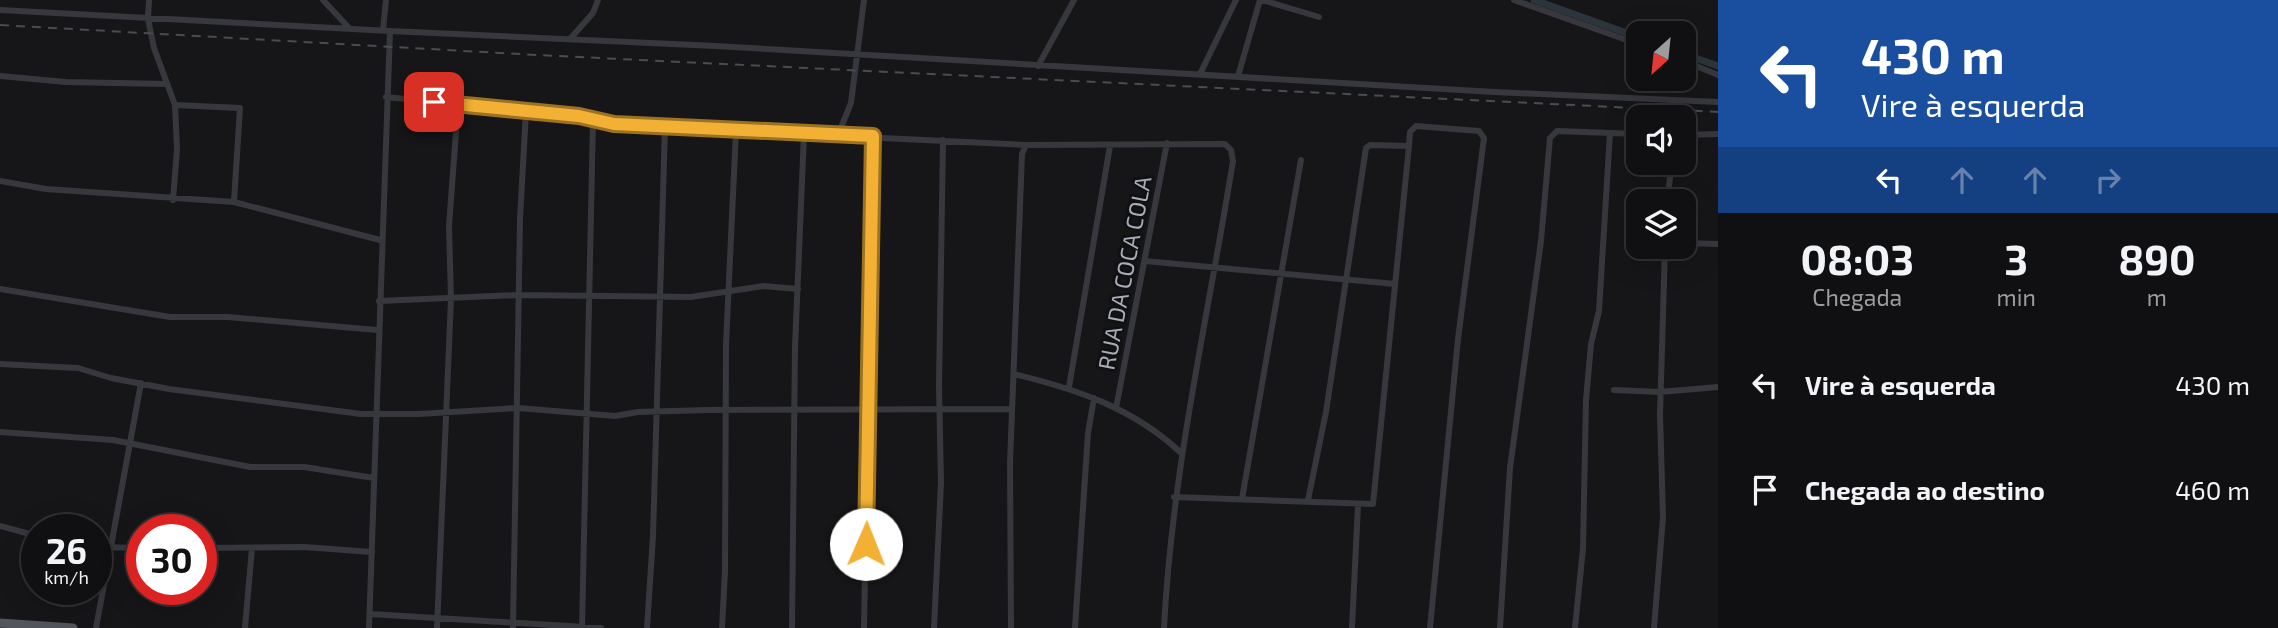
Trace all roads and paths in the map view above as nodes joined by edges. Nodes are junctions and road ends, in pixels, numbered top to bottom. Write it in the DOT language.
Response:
graph roads {
  1 [pos="149,0"];
  2 [pos="323,0"];
  3 [pos="386,0"];
  4 [pos="598,0"];
  5 [pos="864,0"];
  6 [pos="1074,0"];
  7 [pos="1236,0"];
  8 [pos="1261,0"];
  9 [pos="1514,0"];
  10 [pos="0,10"];
  11 [pos="1319,17"];
  12 [pos="148,19"];
  13 [pos="351,29"];
  14 [pos="386,31"];
  15 [pos="570,39"];
  16 [pos="1626,40"];
  17 [pos="856,55"];
  18 [pos="1038,66"];
  19 [pos="1696,66"];
  20 [pos="1200,74"];
  21 [pos="1718,75"];
  22 [pos="0,76"];
  23 [pos="1238,76"];
  24 [pos="167,84"];
  25 [pos="386,97"];
  26 [pos="1718,102"];
  27 [pos="458,104"];
  28 [pos="175,105"];
  29 [pos="526,111"];
  30 [pos="593,120"];
  31 [pos="665,126"];
  32 [pos="736,131"];
  33 [pos="1610,133"];
  34 [pos="804,134"];
  35 [pos="1626,134"];
  36 [pos="1718,134"];
  37 [pos="838,135"];
  38 [pos="1696,135"];
  39 [pos="873,136"];
  40 [pos="943,140"];
  41 [pos="1167,143"];
  42 [pos="1026,145"];
  43 [pos="1110,146"];
  44 [pos="1409,146"];
  45 [pos="1301,160"];
  46 [pos="0,181"];
  47 [pos="173,200"];
  48 [pos="234,202"];
  49 [pos="380,240"];
  50 [pos="1696,243"];
  51 [pos="1718,244"];
  52 [pos="1665,259"];
  53 [pos="1145,261"];
  54 [pos="1216,267"];
  55 [pos="1279,273"];
  56 [pos="1347,279"];
  57 [pos="1395,284"];
  58 [pos="0,289"];
  59 [pos="798,289"];
  60 [pos="729,290"];
  61 [pos="519,295"];
  62 [pos="589,295"];
  63 [pos="659,296"];
  64 [pos="451,299"];
  65 [pos="379,301"];
  66 [pos="377,330"];
  67 [pos="0,364"];
  68 [pos="1014,374"];
  69 [pos="141,383"];
  70 [pos="1069,387"];
  71 [pos="1718,387"];
  72 [pos="1614,390"];
  73 [pos="1660,391"];
  74 [pos="1094,398"];
  75 [pos="518,408"];
  76 [pos="1116,408"];
  77 [pos="1012,409"];
  78 [pos="941,410"];
  79 [pos="656,411"];
  80 [pos="726,411"];
  81 [pos="795,411"];
  82 [pos="867,411"];
  83 [pos="446,412"];
  84 [pos="588,413"];
  85 [pos="374,414"];
  86 [pos="0,432"];
  87 [pos="131,443"];
  88 [pos="1181,452"];
  89 [pos="373,478"];
  90 [pos="1174,497"];
  91 [pos="1242,499"];
  92 [pos="1308,500"];
  93 [pos="1358,505"];
  94 [pos="0,526"];
  95 [pos="21,532"];
  96 [pos="112,548"];
  97 [pos="126,548"];
  98 [pos="217,548"];
  99 [pos="252,548"];
  100 [pos="372,552"];
  101 [pos="101,605"];
  102 [pos="370,614"];
  103 [pos="438,619"];
  104 [pos="0,623"];
  105 [pos="513,626"];
  106 [pos="582,627"];
  107 [pos="73,628"];
  108 [pos="96,628"];
  109 [pos="245,628"];
  110 [pos="369,628"];
  111 [pos="437,628"];
  112 [pos="600,628"];
  113 [pos="647,628"];
  114 [pos="722,628"];
  115 [pos="792,628"];
  116 [pos="864,628"];
  117 [pos="934,628"];
  118 [pos="1011,628"];
  119 [pos="1075,628"];
  120 [pos="1164,628"];
  121 [pos="1352,628"];
  122 [pos="1430,628"];
  123 [pos="1500,628"];
  124 [pos="1575,628"];
  125 [pos="1654,628"];
  1 -- 12 [label="street"];
  2 -- 13 [label="street"];
  3 -- 14 [label="street"];
  4 -- 15 [label="street"];
  5 -- 17 [label="street"];
  6 -- 18 [label="street"];
  7 -- 20 [label="street"];
  8 -- 11 [label="street"];
  8 -- 23 [label="street"];
  9 -- 16 [label="street"];
  10 -- 12 [label="street"];
  12 -- 13 [label="street"];
  12 -- 24 [label="street"];
  13 -- 14 [label="street"];
  14 -- 15 [label="street"];
  14 -- 25 [label="street"];
  15 -- 17 [label="street"];
  17 -- 18 [label="street"];
  17 -- 37 [label="street"];
  18 -- 20 [label="street"];
  19 -- 21 [label="street"];
  20 -- 23 [label="street"];
  22 -- 24 [label="street"];
  23 -- 26 [label="street"];
  24 -- 28 [label="street"];
  25 -- 27 [label="street"];
  25 -- 49 [label="street"];
  27 -- 29 [label="street"];
  27 -- 64 [label="street"];
  28 -- 47 [label="street"];
  28 -- 48 [label="street"];
  29 -- 30 [label="street"];
  29 -- 61 [label="street"];
  30 -- 31 [label="street"];
  30 -- 62 [label="street"];
  31 -- 32 [label="street"];
  31 -- 63 [label="street"];
  32 -- 34 [label="street"];
  32 -- 60 [label="street"];
  33 -- 35 [label="street"];
  33 -- 123 [label="street"];
  33 -- 124 [label="street"];
  34 -- 37 [label="street"];
  34 -- 59 [label="street"];
  36 -- 38 [label="street"];
  37 -- 39 [label="street"];
  39 -- 40 [label="street"];
  39 -- 82 [label="street"];
  40 -- 42 [label="street"];
  40 -- 78 [label="street"];
  41 -- 43 [label="street"];
  41 -- 53 [label="street, RUA DA COCA COLA"];
  41 -- 54 [label="street"];
  42 -- 43 [label="street"];
  42 -- 68 [label="street"];
  43 -- 70 [label="street"];
  44 -- 56 [label="street"];
  44 -- 57 [label="street"];
  44 -- 122 [label="street"];
  45 -- 55 [label="street"];
  46 -- 47 [label="street"];
  47 -- 48 [label="street"];
  48 -- 49 [label="street"];
  49 -- 65 [label="street"];
  50 -- 51 [label="street"];
  52 -- 73 [label="street"];
  53 -- 54 [label="street"];
  53 -- 76 [label="street, RUA DA COCA COLA"];
  54 -- 55 [label="street"];
  54 -- 88 [label="street"];
  55 -- 56 [label="street"];
  55 -- 91 [label="street"];
  56 -- 57 [label="street"];
  56 -- 92 [label="street"];
  57 -- 93 [label="street"];
  58 -- 66 [label="street"];
  59 -- 60 [label="street"];
  59 -- 81 [label="street"];
  60 -- 63 [label="street"];
  60 -- 80 [label="street"];
  61 -- 62 [label="street"];
  61 -- 64 [label="street"];
  61 -- 75 [label="street"];
  62 -- 63 [label="street"];
  62 -- 84 [label="street"];
  63 -- 79 [label="street"];
  64 -- 65 [label="street"];
  64 -- 83 [label="street"];
  65 -- 66 [label="street"];
  66 -- 85 [label="street"];
  67 -- 69 [label="street"];
  68 -- 70 [label="street"];
  68 -- 77 [label="street"];
  69 -- 85 [label="street"];
  69 -- 87 [label="street"];
  70 -- 74 [label="street"];
  71 -- 73 [label="street"];
  72 -- 73 [label="street"];
  73 -- 125 [label="street"];
  74 -- 76 [label="street"];
  74 -- 119 [label="street"];
  75 -- 83 [label="street"];
  75 -- 84 [label="street"];
  75 -- 105 [label="street"];
  76 -- 88 [label="street"];
  77 -- 78 [label="street"];
  77 -- 118 [label="street"];
  78 -- 82 [label="street"];
  78 -- 117 [label="street"];
  79 -- 80 [label="street"];
  79 -- 84 [label="street"];
  79 -- 113 [label="street"];
  80 -- 81 [label="street"];
  80 -- 114 [label="street"];
  81 -- 82 [label="street"];
  81 -- 115 [label="street"];
  82 -- 116 [label="street"];
  83 -- 85 [label="street"];
  83 -- 103 [label="street"];
  84 -- 106 [label="street"];
  85 -- 89 [label="street"];
  86 -- 87 [label="street"];
  87 -- 89 [label="street"];
  87 -- 96 [label="street"];
  88 -- 90 [label="street"];
  89 -- 100 [label="street"];
  90 -- 91 [label="street"];
  90 -- 120 [label="street"];
  91 -- 92 [label="street"];
  92 -- 93 [label="street"];
  93 -- 121 [label="street"];
  94 -- 95 [label="street"];
  96 -- 97 [label="street"];
  98 -- 99 [label="street"];
  99 -- 100 [label="street"];
  99 -- 109 [label="street"];
  100 -- 102 [label="street"];
  101 -- 108 [label="street"];
  102 -- 103 [label="street"];
  102 -- 110 [label="street"];
  103 -- 105 [label="street"];
  103 -- 111 [label="street"];
  104 -- 107 [label="main road"];
  105 -- 106 [label="street"];
  106 -- 112 [label="street"];
}
